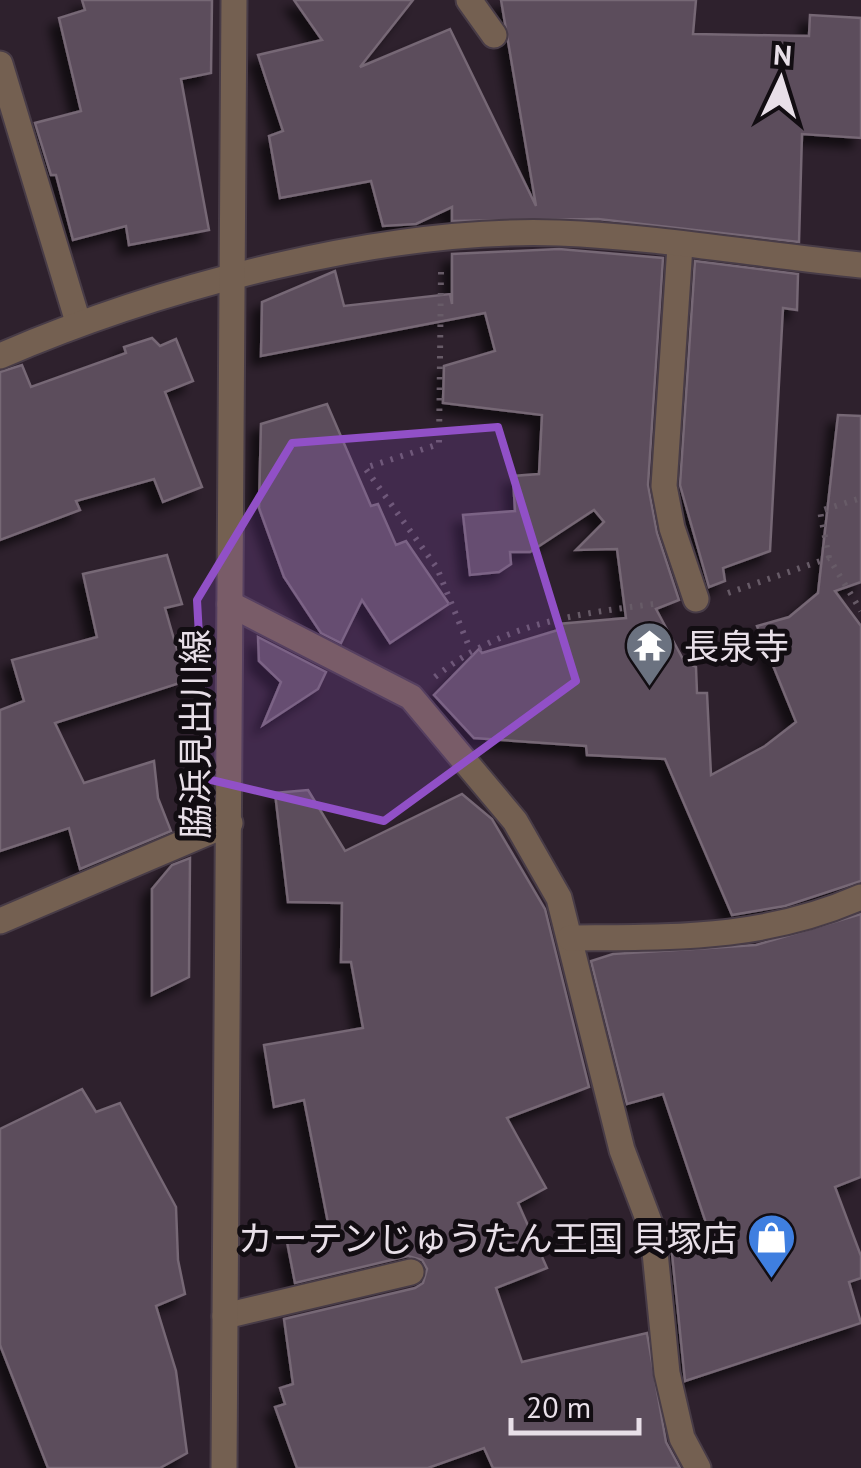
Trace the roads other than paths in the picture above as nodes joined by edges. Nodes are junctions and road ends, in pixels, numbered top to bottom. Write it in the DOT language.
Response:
graph roads {
  1 [pos="234,0"];
  2 [pos="469,0"];
  3 [pos="494,35"];
  4 [pos="0,64"];
  5 [pos="680,246"];
  6 [pos="861,265"];
  7 [pos="230,277"];
  8 [pos="78,322"];
  9 [pos="0,356"];
  10 [pos="696,599"];
  11 [pos="230,604"];
  12 [pos="230,823"];
  13 [pos="861,897"];
  14 [pos="0,921"];
  15 [pos="570,938"];
  16 [pos="411,1272"];
  17 [pos="225,1316"];
  18 [pos="224,1468"];
  19 [pos="698,1468"];
  1 -- 7 [label="street, 脇浜見出川線"];
  2 -- 3 [label="street"];
  4 -- 8 [label="street"];
  5 -- 6 [label="street"];
  5 -- 7 [label="street"];
  5 -- 10 [label="street"];
  7 -- 8 [label="street"];
  7 -- 11 [label="street, 脇浜見出川線"];
  8 -- 9 [label="street"];
  11 -- 12 [label="street, 脇浜見出川線"];
  11 -- 15 [label="street"];
  12 -- 14 [label="street"];
  12 -- 17 [label="street, 脇浜見出川線"];
  13 -- 15 [label="street"];
  15 -- 19 [label="street"];
  16 -- 17 [label="street"];
  17 -- 18 [label="street, 脇浜見出川線"];
}
